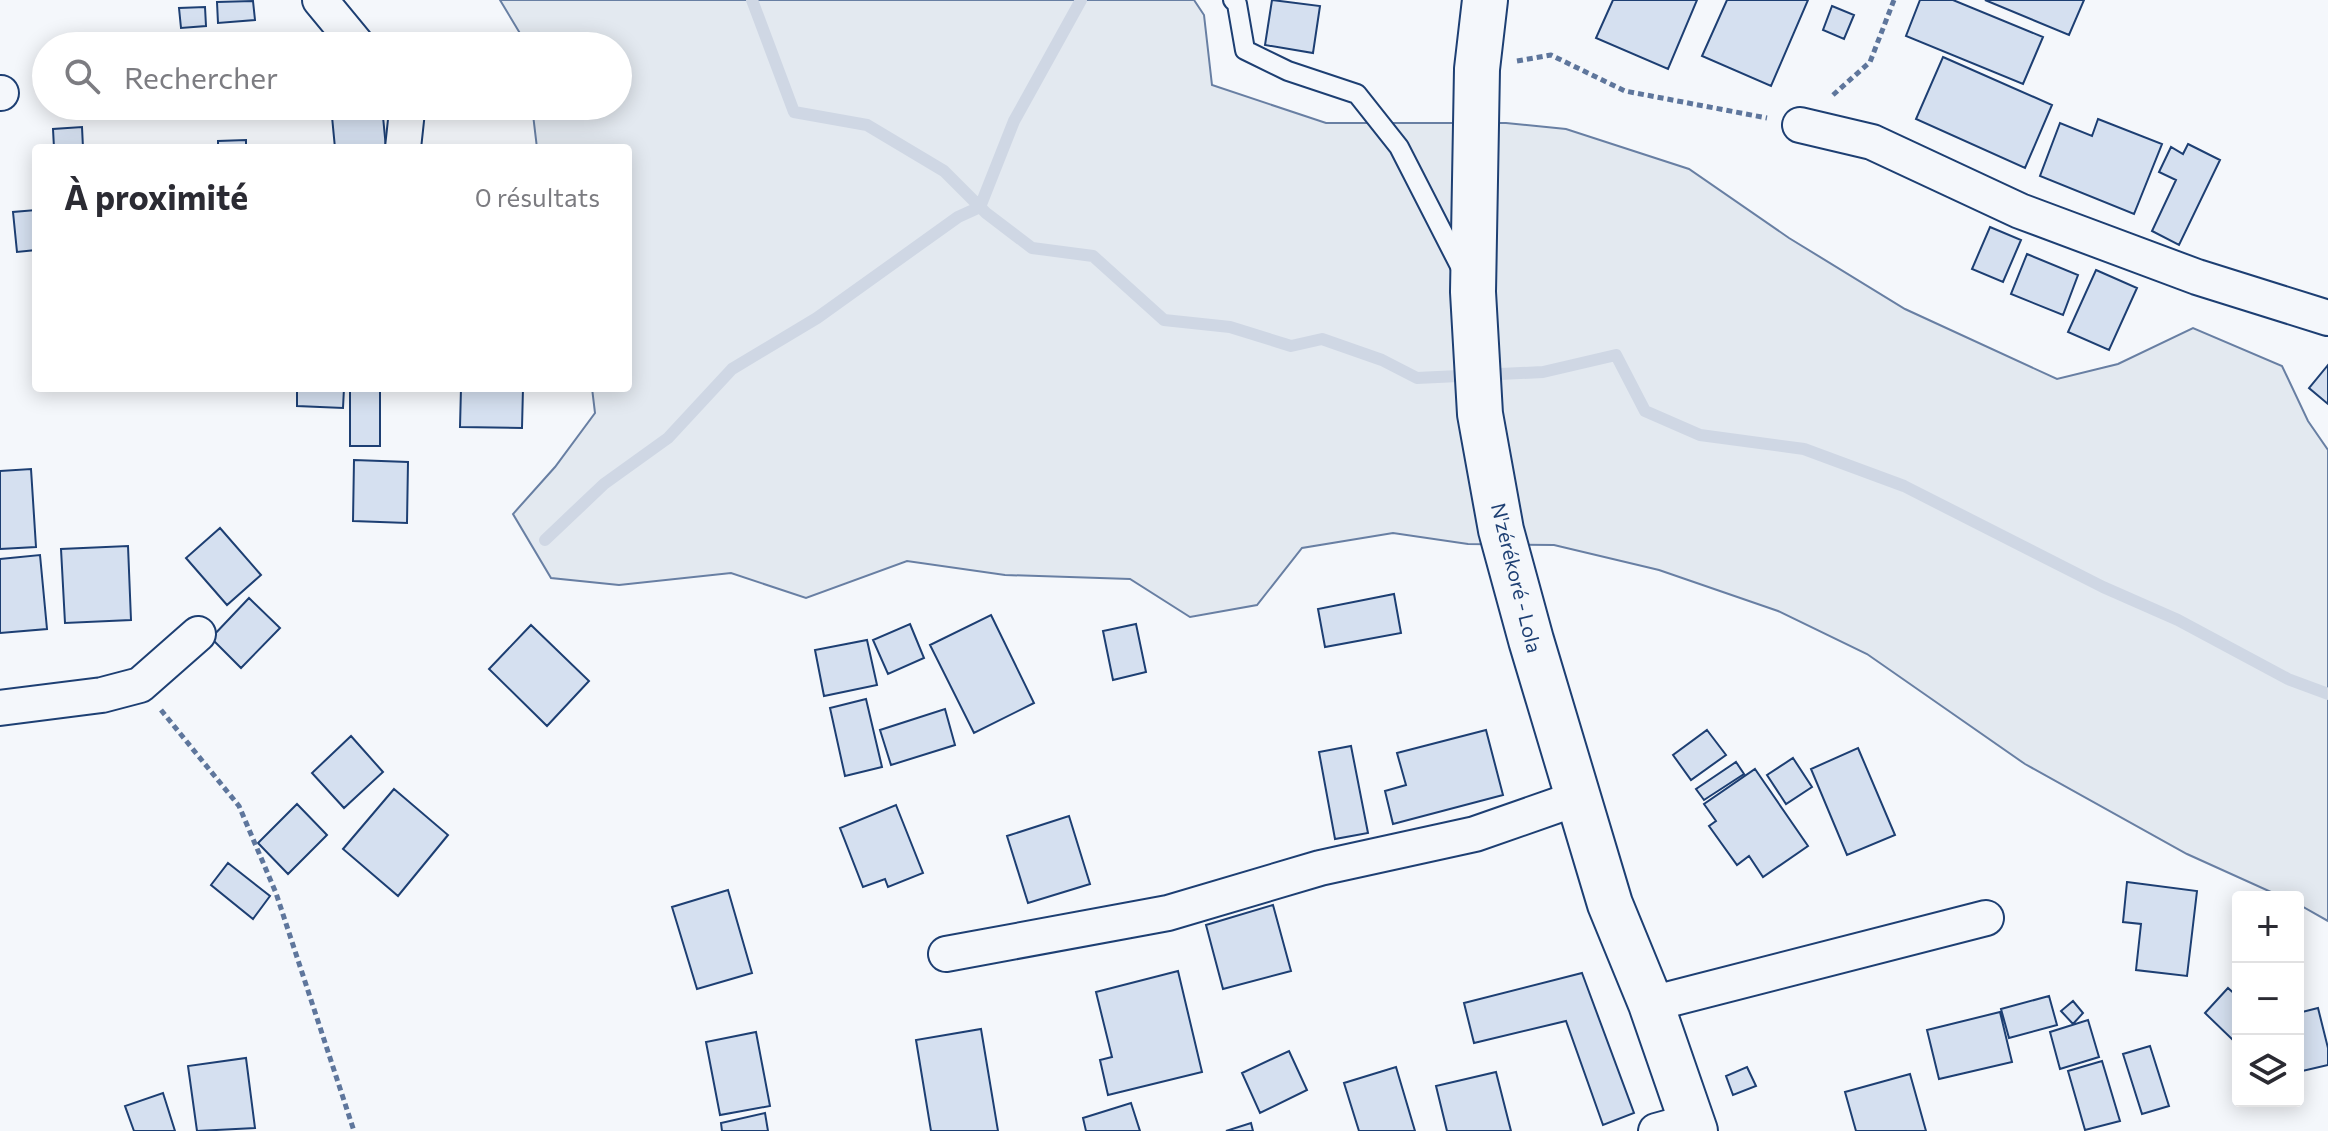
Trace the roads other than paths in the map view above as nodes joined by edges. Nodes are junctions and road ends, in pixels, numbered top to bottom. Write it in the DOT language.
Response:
graph roads {
  1 [pos="320,0"];
  2 [pos="1233,0"];
  3 [pos="1485,0"];
  4 [pos="346,32"];
  5 [pos="406,120"];
  6 [pos="1800,125"];
  7 [pos="403,144"];
  8 [pos="1473,292"];
  9 [pos="2328,318"];
  10 [pos="198,634"];
  11 [pos="0,708"];
  12 [pos="1578,798"];
  13 [pos="1986,918"];
  14 [pos="946,954"];
  15 [pos="1651,1004"];
  16 [pos="1681,1128"];
  1 -- 4 [label="street"];
  2 -- 8 [label="lane"];
  3 -- 8 [label="highway, N'zérékoré - Lola"];
  5 -- 7 [label="street"];
  6 -- 9 [label="street"];
  8 -- 12 [label="highway, N'zérékoré - Lola"];
  10 -- 11 [label="street"];
  12 -- 14 [label="street"];
  12 -- 15 [label="highway, N'zérékoré - Lola"];
  13 -- 15 [label="street"];
  15 -- 16 [label="highway, N'zérékoré - Lola"];
}
